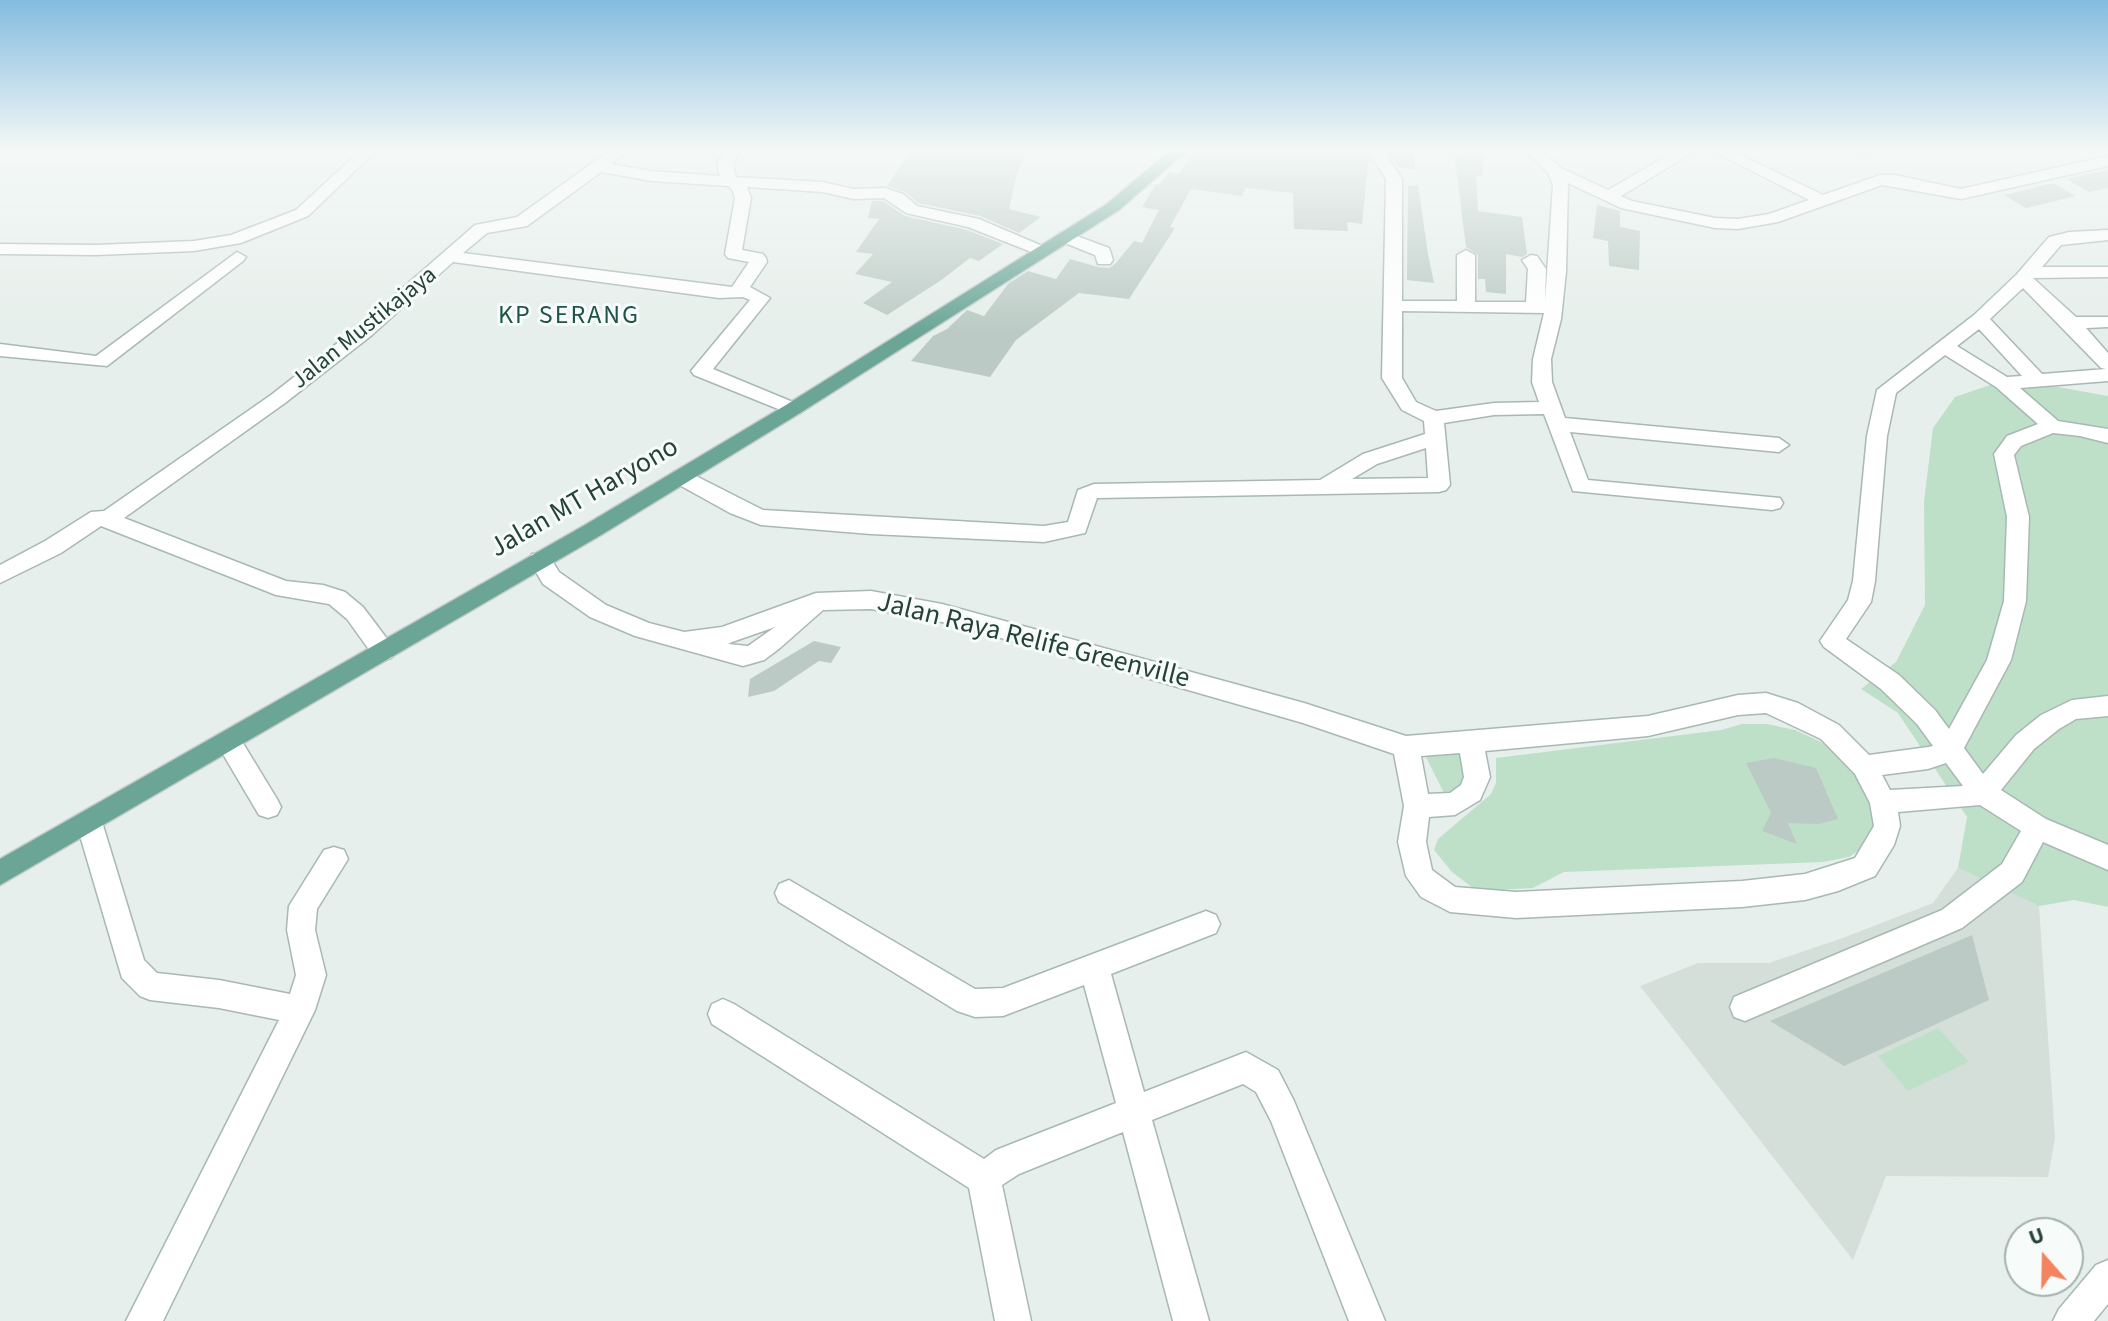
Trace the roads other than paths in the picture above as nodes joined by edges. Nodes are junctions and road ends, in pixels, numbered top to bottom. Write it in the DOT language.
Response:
graph roads {
  1 [pos="305,211"];
  2 [pos="536,211"];
  3 [pos="741,211"];
  4 [pos="915,211"];
  5 [pos="1107,211"];
  6 [pos="1394,211"];
  7 [pos="1557,211"];
  8 [pos="1650,211"];
  9 [pos="1794,211"];
  10 [pos="2108,235"];
  11 [pos="1066,237"];
  12 [pos="0,249"];
  13 [pos="1045,251"];
  14 [pos="1466,255"];
  15 [pos="237,257"];
  16 [pos="451,257"];
  17 [pos="1104,260"];
  18 [pos="1531,260"];
  19 [pos="2108,272"];
  20 [pos="2025,275"];
  21 [pos="741,292"];
  22 [pos="1394,306"];
  23 [pos="1466,306"];
  24 [pos="1544,308"];
  25 [pos="1980,319"];
  26 [pos="2108,322"];
  27 [pos="2071,323"];
  28 [pos="1946,347"];
  29 [pos="0,350"];
  30 [pos="2108,364"];
  31 [pos="2108,375"];
  32 [pos="2036,379"];
  33 [pos="2003,383"];
  34 [pos="793,409"];
  35 [pos="1552,416"];
  36 [pos="2053,427"];
  37 [pos="1434,428"];
  38 [pos="2108,436"];
  39 [pos="1779,445"];
  40 [pos="681,477"];
  41 [pos="1326,486"];
  42 [pos="1772,503"];
  43 [pos="104,518"];
  44 [pos="540,560"];
  45 [pos="0,575"];
  46 [pos="383,651"];
  47 [pos="2108,706"];
  48 [pos="229,742"];
  49 [pos="1471,743"];
  50 [pos="1406,747"];
  51 [pos="1939,754"];
  52 [pos="1864,766"];
  53 [pos="1970,796"];
  54 [pos="1883,802"];
  55 [pos="1417,806"];
  56 [pos="268,807"];
  57 [pos="89,822"];
  58 [pos="2037,827"];
  59 [pos="2108,858"];
  60 [pos="334,859"];
  61 [pos="0,873"];
  62 [pos="789,893"];
  63 [pos="1206,924"];
  64 [pos="1095,969"];
  65 [pos="1745,1007"];
  66 [pos="300,1010"];
  67 [pos="723,1014"];
  68 [pos="1133,1114"];
  69 [pos="984,1178"];
  70 [pos="2108,1277"];
  71 [pos="144,1321"];
  72 [pos="1013,1321"];
  73 [pos="1191,1321"];
  74 [pos="1367,1321"];
  75 [pos="2071,1321"];
  1 -- 12 [label="street"];
  2 -- 16 [label="street, Jalan Mustikajaya"];
  3 -- 21 [label="street"];
  4 -- 13 [label="street"];
  5 -- 11 [label="main road, Jalan MT Haryono"];
  6 -- 22 [label="street"];
  7 -- 24 [label="street"];
  8 -- 9 [label="street"];
  10 -- 20 [label="street"];
  11 -- 13 [label="main road, Jalan MT Haryono"];
  11 -- 17 [label="street"];
  13 -- 34 [label="main road, Jalan MT Haryono"];
  14 -- 23 [label="street"];
  15 -- 29 [label="street"];
  16 -- 21 [label="street"];
  16 -- 43 [label="street, Jalan Mustikajaya"];
  18 -- 24 [label="street"];
  19 -- 20 [label="street"];
  20 -- 25 [label="street"];
  20 -- 27 [label="street"];
  21 -- 34 [label="street"];
  22 -- 23 [label="street"];
  22 -- 37 [label="street"];
  23 -- 24 [label="street"];
  24 -- 35 [label="street"];
  25 -- 28 [label="street"];
  25 -- 32 [label="street"];
  26 -- 27 [label="street"];
  27 -- 30 [label="street"];
  28 -- 33 [label="street"];
  28 -- 51 [label="street"];
  31 -- 32 [label="street"];
  32 -- 33 [label="street"];
  33 -- 36 [label="street"];
  34 -- 40 [label="main road, Jalan MT Haryono"];
  35 -- 37 [label="street"];
  35 -- 39 [label="street"];
  35 -- 42 [label="street"];
  36 -- 38 [label="street"];
  36 -- 51 [label="street"];
  37 -- 41 [label="street"];
  37 -- 41 [label="street"];
  40 -- 41 [label="street"];
  40 -- 44 [label="main road, Jalan MT Haryono"];
  43 -- 45 [label="street, Jalan Mustikajaya"];
  43 -- 46 [label="street"];
  44 -- 46 [label="main road, Jalan MT Haryono"];
  44 -- 50 [label="street, Jalan Raya Relife Greenville"];
  46 -- 48 [label="main road, Jalan MT Haryono"];
  47 -- 53 [label="street"];
  48 -- 56 [label="street"];
  48 -- 57 [label="main road, Jalan MT Haryono"];
  49 -- 50 [label="street, Jalan Raya Relife Greenville"];
  49 -- 52 [label="street, Jalan Raya Relife Greenville"];
  49 -- 55 [label="street"];
  50 -- 55 [label="street, Jalan Raya Relife Greenville"];
  51 -- 52 [label="street"];
  51 -- 53 [label="street"];
  52 -- 54 [label="street, Jalan Raya Relife Greenville"];
  53 -- 54 [label="street"];
  53 -- 58 [label="street"];
  54 -- 55 [label="street, Jalan Raya Relife Greenville"];
  57 -- 61 [label="main road, Jalan MT Haryono"];
  57 -- 66 [label="street"];
  58 -- 59 [label="street"];
  58 -- 65 [label="street"];
  60 -- 66 [label="street"];
  62 -- 64 [label="street"];
  63 -- 64 [label="street"];
  64 -- 68 [label="street"];
  66 -- 71 [label="street"];
  67 -- 69 [label="street"];
  68 -- 69 [label="street"];
  68 -- 73 [label="street"];
  68 -- 74 [label="street"];
  69 -- 72 [label="street"];
  70 -- 75 [label="street"];
}
